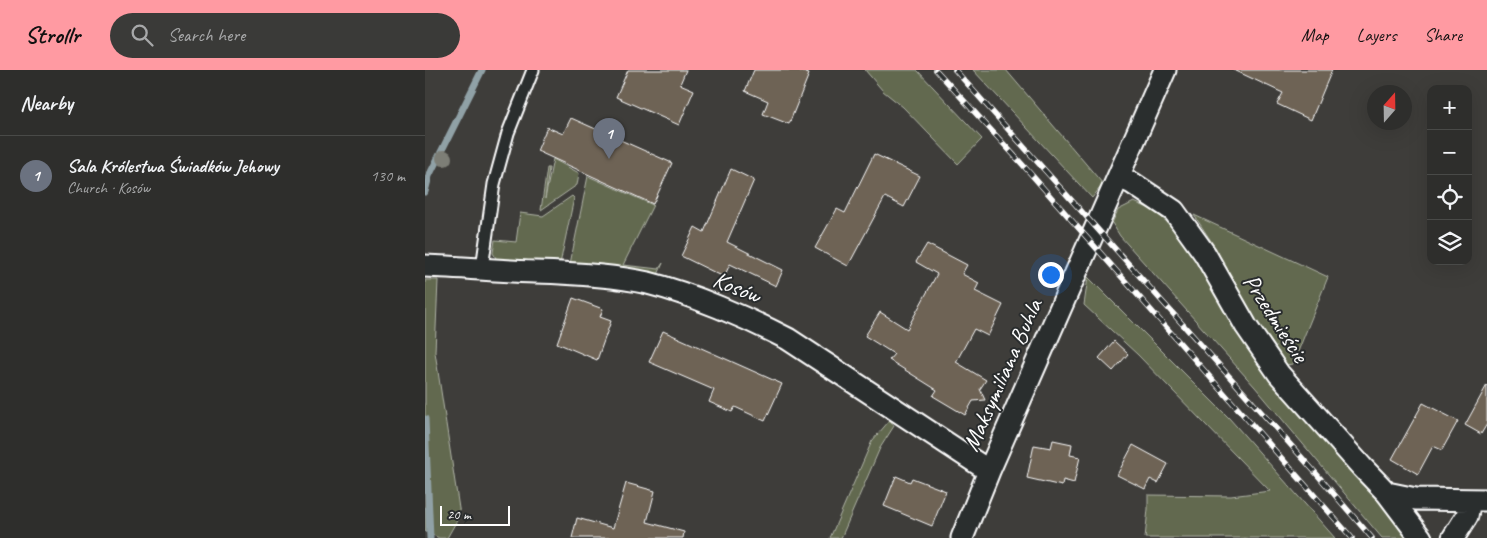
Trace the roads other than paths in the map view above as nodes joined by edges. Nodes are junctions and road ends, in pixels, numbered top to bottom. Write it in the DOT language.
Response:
graph roads {
  1 [pos="533,70"];
  2 [pos="1165,70"];
  3 [pos="1119,177"];
  4 [pos="425,266"];
  5 [pos="482,268"];
  6 [pos="989,471"];
  7 [pos="1387,493"];
  8 [pos="1478,500"];
  9 [pos="962,538"];
  10 [pos="1421,538"];
  11 [pos="1453,538"];
  1 -- 5 [label="lane"];
  2 -- 3 [label="street, Maksymiliana Buhla"];
  3 -- 6 [label="street, Maksymiliana Buhla"];
  3 -- 7 [label="street, Przedmieście"];
  4 -- 5 [label="street, Kosów"];
  5 -- 6 [label="street, Kosów"];
  6 -- 9 [label="street, Maksymiliana Buhla"];
  7 -- 8 [label="street"];
  7 -- 10 [label="street, Przedmieście"];
  8 -- 11 [label="street"];
}
